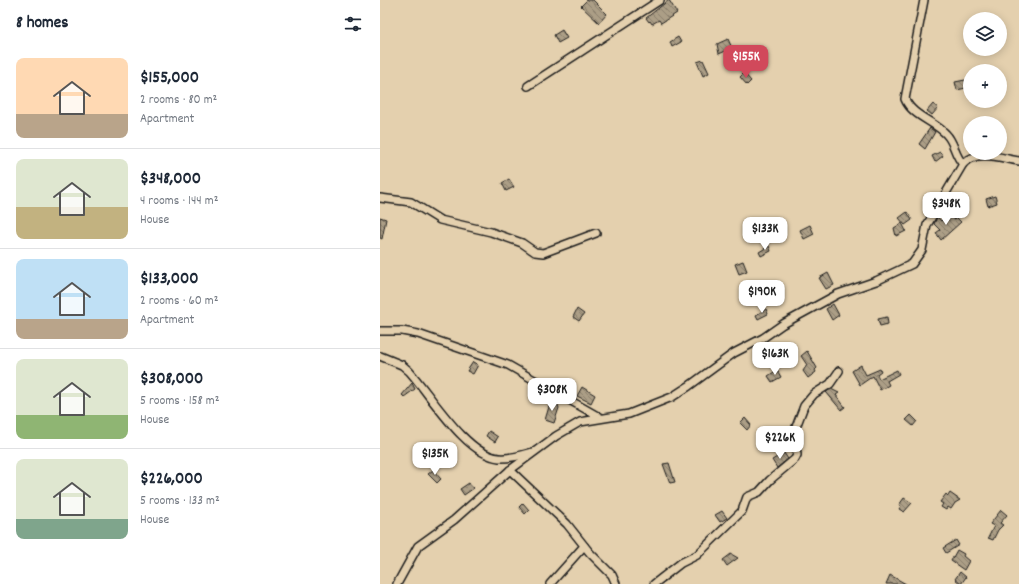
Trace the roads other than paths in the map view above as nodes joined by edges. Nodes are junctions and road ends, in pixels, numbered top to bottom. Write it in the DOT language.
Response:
graph roads {
  1 [pos="660,0"];
  2 [pos="924,0"];
  3 [pos="528,86"];
  4 [pos="1019,161"];
  5 [pos="963,164"];
  6 [pos="380,198"];
  7 [pos="596,233"];
  8 [pos="380,331"];
  9 [pos="380,356"];
  10 [pos="839,371"];
  11 [pos="601,418"];
  12 [pos="535,452"];
  13 [pos="510,470"];
  14 [pos="584,546"];
  15 [pos="665,581"];
  16 [pos="397,584"];
  17 [pos="550,584"];
  18 [pos="616,584"];
  19 [pos="654,584"];
  1 -- 3 [label="street"];
  2 -- 5 [label="street"];
  4 -- 5 [label="street"];
  5 -- 11 [label="street"];
  6 -- 7 [label="street"];
  8 -- 11 [label="street"];
  9 -- 12 [label="street"];
  10 -- 15 [label="street"];
  11 -- 12 [label="street"];
  12 -- 13 [label="street"];
  13 -- 14 [label="street"];
  13 -- 16 [label="street"];
  14 -- 17 [label="street"];
  14 -- 18 [label="street"];
  15 -- 19 [label="street"];
}
